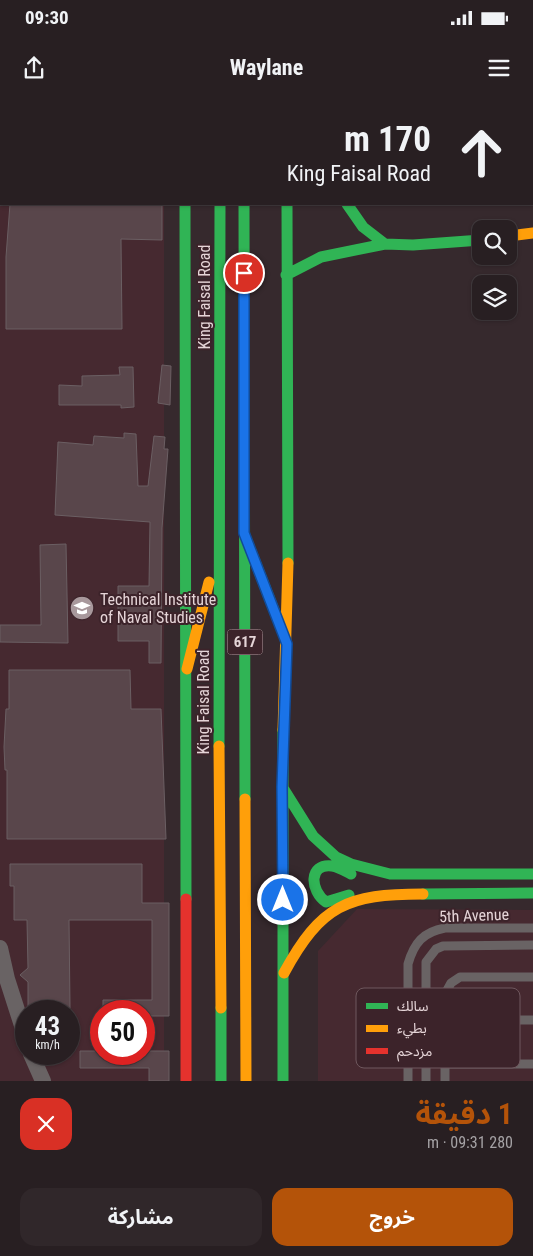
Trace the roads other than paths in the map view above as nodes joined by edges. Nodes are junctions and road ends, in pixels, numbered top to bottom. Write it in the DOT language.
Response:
graph roads {
  1 [pos="185,205"];
  2 [pos="220,205"];
  3 [pos="244,205"];
  4 [pos="287,205"];
  5 [pos="347,205"];
  6 [pos="533,233"];
  7 [pos="517,235"];
  8 [pos="472,241"];
  9 [pos="385,244"];
  10 [pos="286,275"];
  11 [pos="244,533"];
  12 [pos="218,552"];
  13 [pos="287,644"];
  14 [pos="187,669"];
  15 [pos="282,787"];
  16 [pos="532,873"];
  17 [pos="390,874"];
  18 [pos="533,893"];
  19 [pos="390,894"];
  20 [pos="533,928"];
  21 [pos="533,945"];
  22 [pos="0,948"];
  23 [pos="283,975"];
  24 [pos="533,977"];
  25 [pos="408,988"];
  26 [pos="426,988"];
  27 [pos="448,988"];
  28 [pos="15,1004"];
  29 [pos="520,1020"];
  30 [pos="533,1020"];
  31 [pos="520,1064"];
  32 [pos="533,1064"];
  33 [pos="37,1065"];
  34 [pos="408,1068"];
  35 [pos="426,1068"];
  36 [pos="445,1068"];
  37 [pos="44,1081"];
  38 [pos="186,1081"];
  39 [pos="221,1081"];
  40 [pos="246,1081"];
  41 [pos="283,1081"];
  42 [pos="408,1081"];
  43 [pos="426,1081"];
  44 [pos="445,1081"];
  1 -- 14 [label="main road"];
  2 -- 12 [label="main road, King Faisal Road / 617"];
  3 -- 11 [label="main road, 617"];
  4 -- 10 [label="main road"];
  5 -- 9 [label="main road"];
  6 -- 7 [label="main road"];
  8 -- 9 [label="main road"];
  9 -- 10 [label="main road"];
  10 -- 13 [label="main road"];
  11 -- 13 [label="main road"];
  11 -- 40 [label="main road, 617"];
  12 -- 14 [label="main road"];
  12 -- 39 [label="main road, King Faisal Road / 617"];
  13 -- 15 [label="main road"];
  14 -- 38 [label="main road"];
  15 -- 17 [label="main road"];
  15 -- 23 [label="main road"];
  16 -- 17 [label="main road"];
  17 -- 19 [label="main road"];
  18 -- 19 [label="main road"];
  19 -- 23 [label="main road"];
  20 -- 25 [label="lane, 5th Avenue"];
  21 -- 26 [label="lane, 5th Avenue"];
  22 -- 28 [label="street"];
  23 -- 41 [label="main road"];
  24 -- 27 [label="lane"];
  29 -- 30 [label="lane"];
  31 -- 32 [label="lane"];
  33 -- 37 [label="street"];
  34 -- 42 [label="lane"];
  35 -- 43 [label="lane"];
  36 -- 44 [label="lane"];
}
